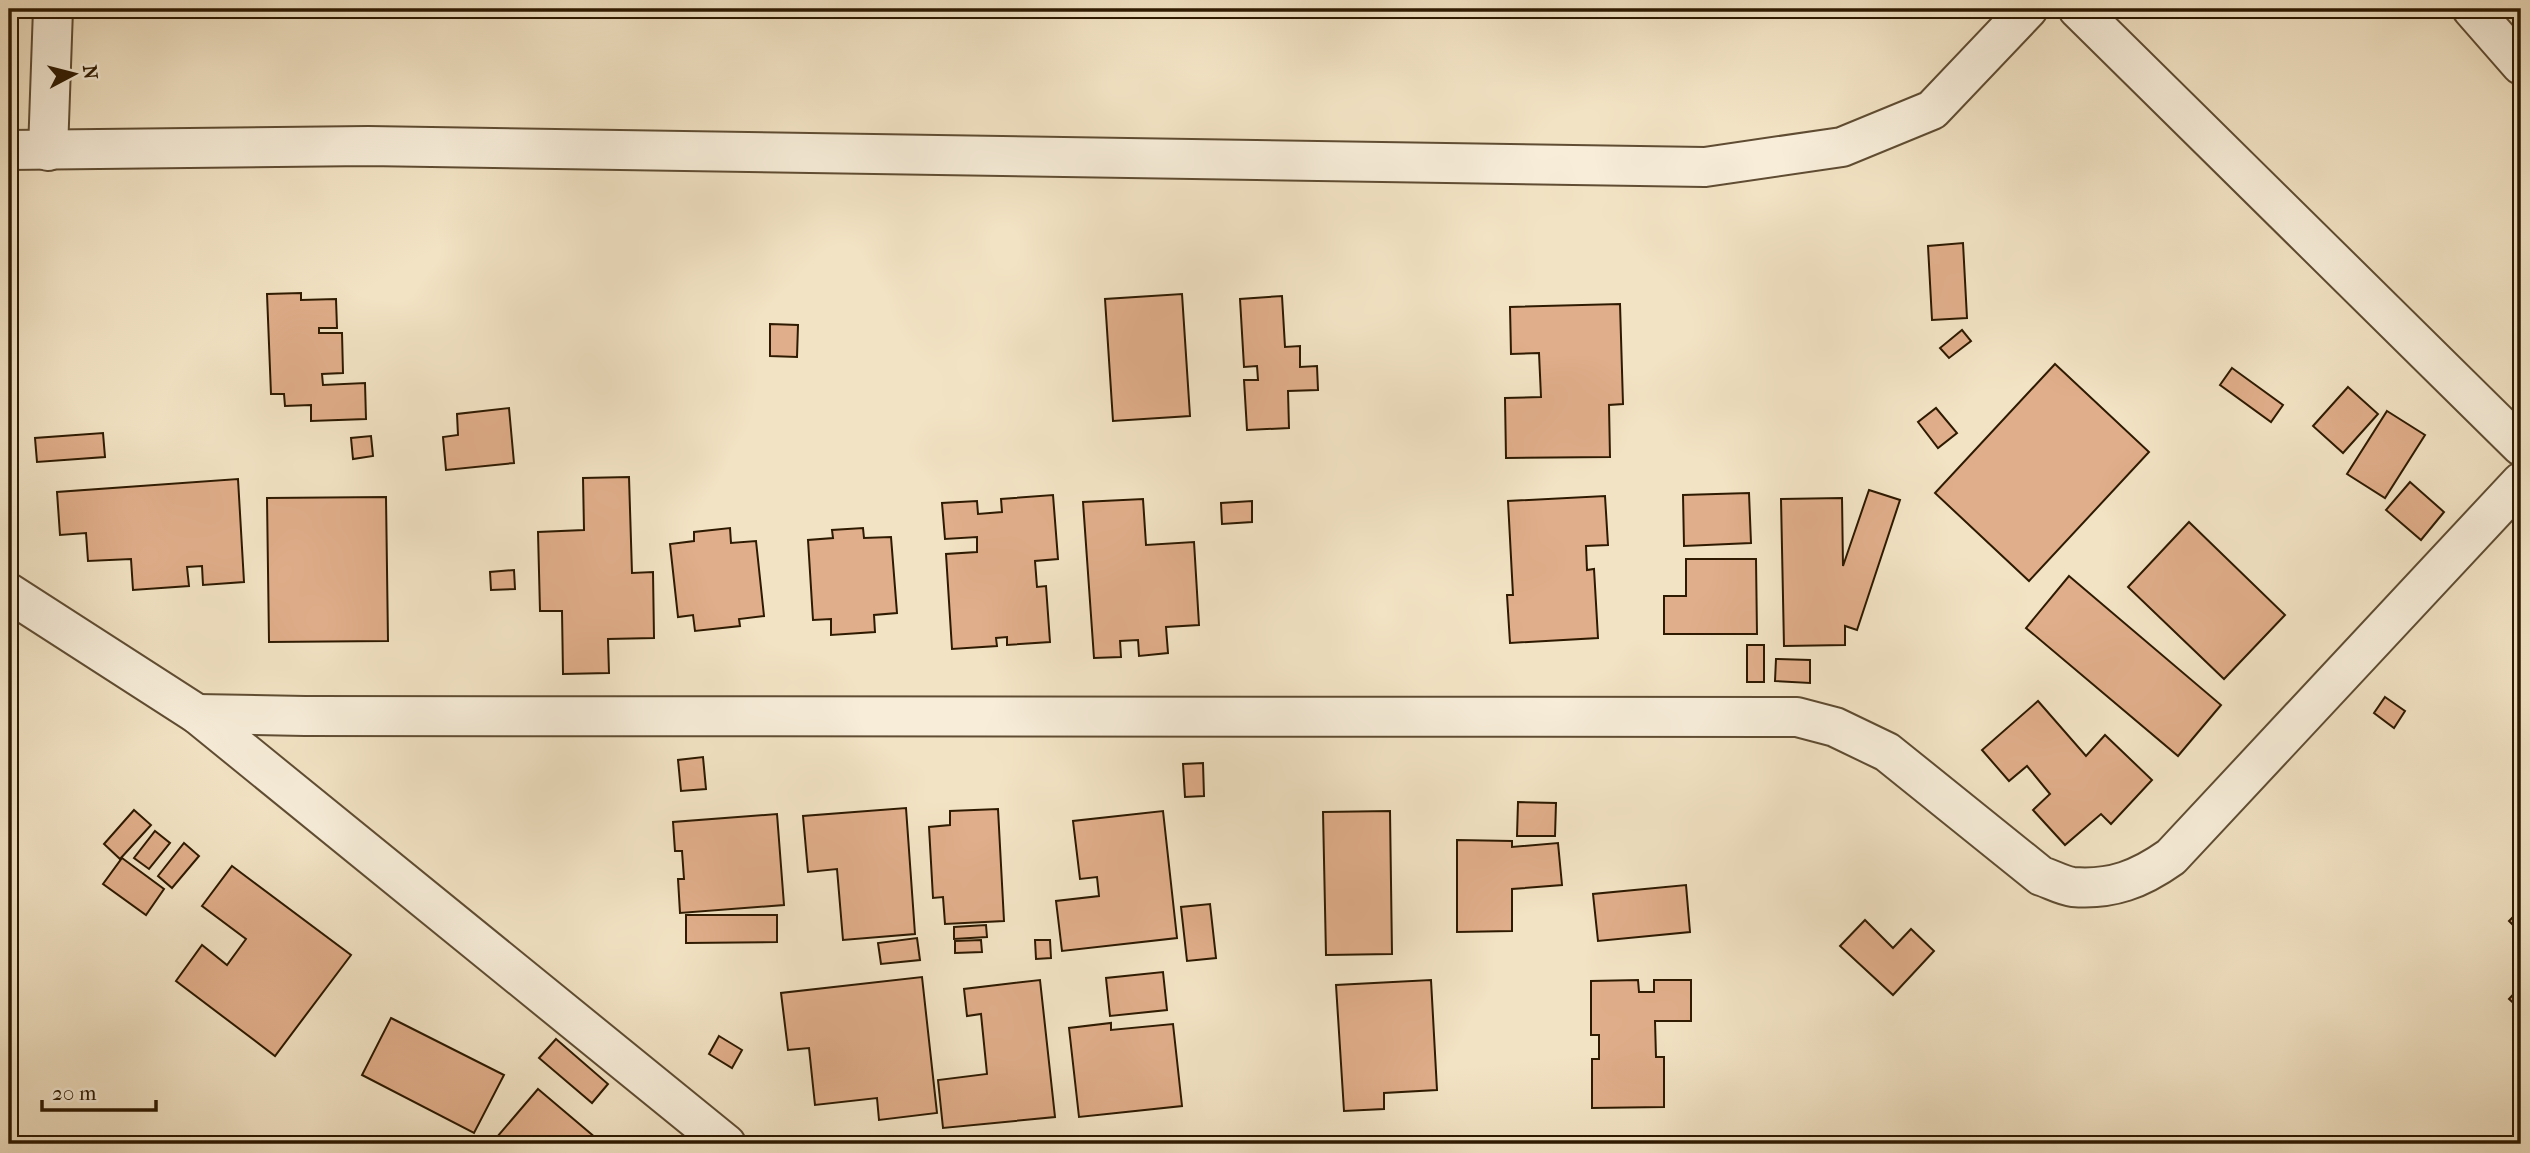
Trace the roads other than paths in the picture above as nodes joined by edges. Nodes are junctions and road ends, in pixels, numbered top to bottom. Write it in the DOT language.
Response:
graph roads {
  1 [pos="53,9"];
  2 [pos="2028,9"];
  3 [pos="2078,9"];
  4 [pos="2472,9"];
  5 [pos="2521,65"];
  6 [pos="9,150"];
  7 [pos="48,151"];
  8 [pos="2521,446"];
  9 [pos="2521,482"];
  10 [pos="9,593"];
  11 [pos="197,714"];
  12 [pos="726,1144"];
  1 -- 7 [label="street"];
  2 -- 7 [label="street"];
  3 -- 8 [label="street"];
  4 -- 5 [label="street"];
  6 -- 7 [label="street"];
  9 -- 11 [label="street"];
  10 -- 11 [label="street"];
  11 -- 12 [label="street"];
}
